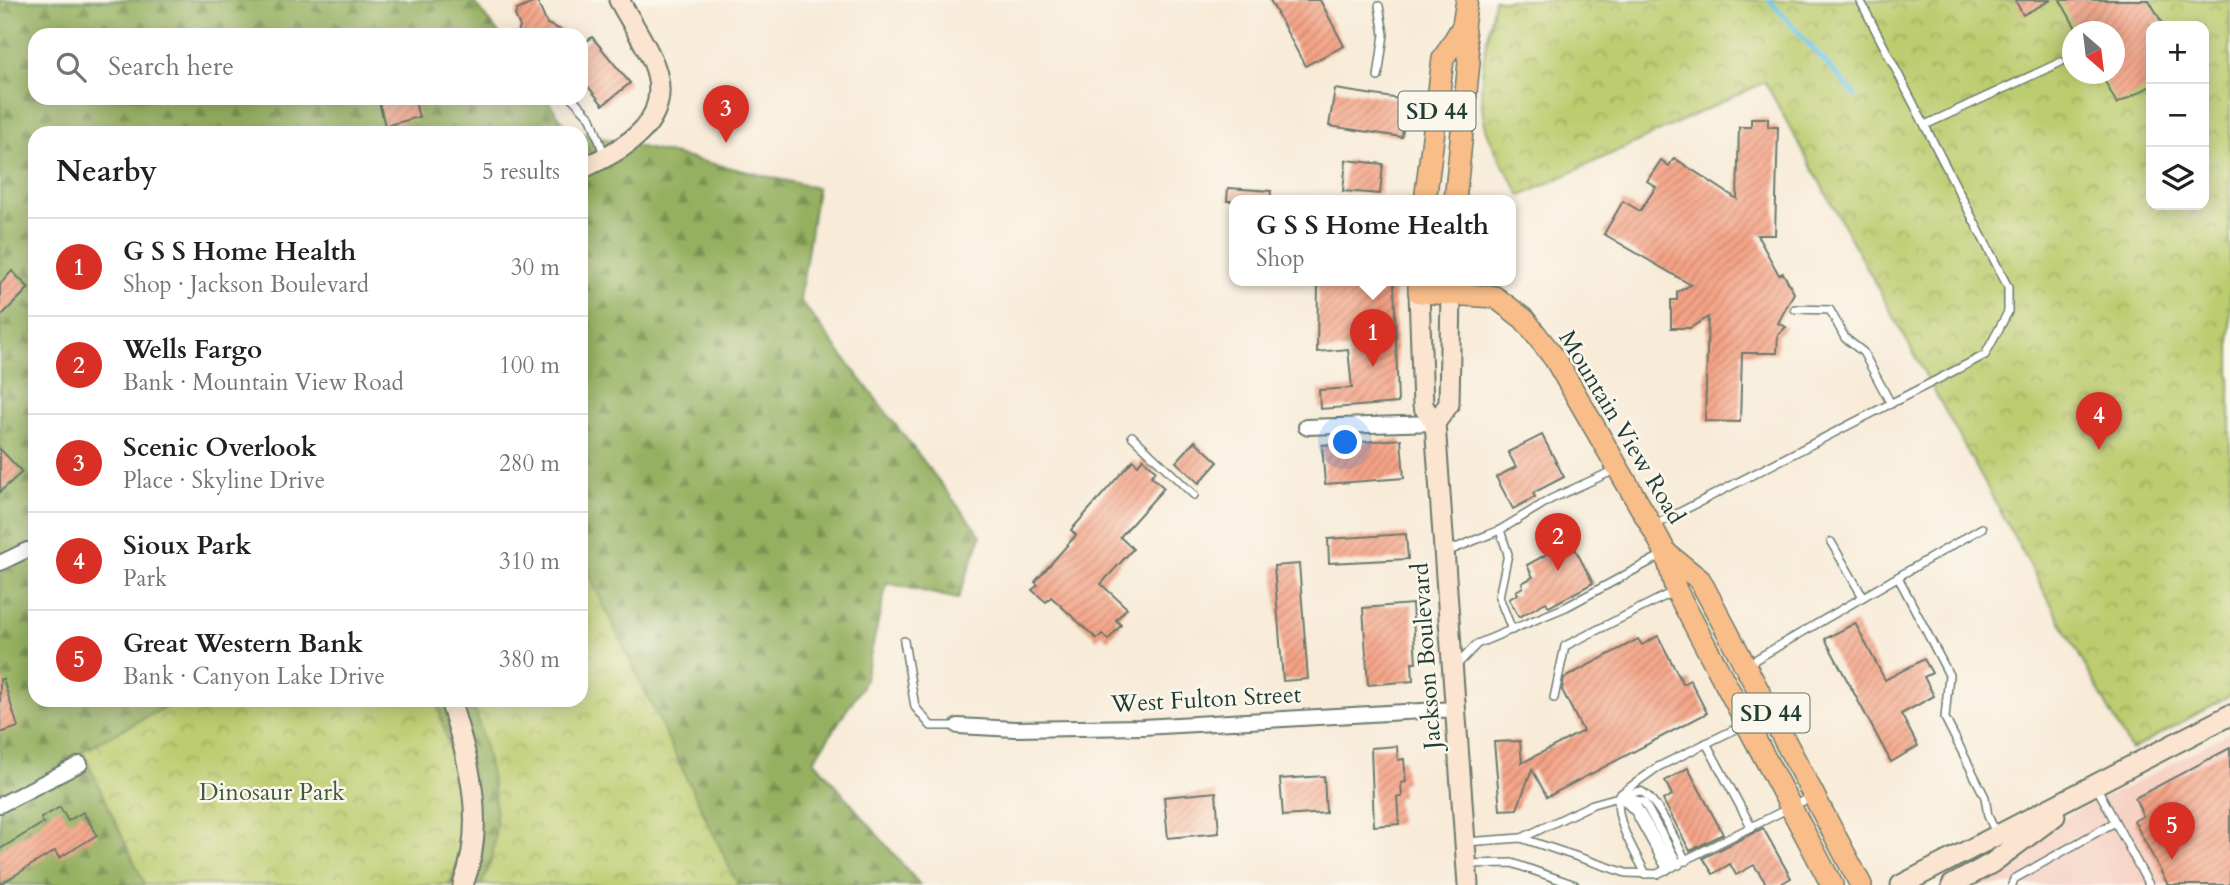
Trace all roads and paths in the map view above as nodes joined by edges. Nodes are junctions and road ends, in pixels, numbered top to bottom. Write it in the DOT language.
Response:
graph roads {
  1 [pos="619,0"];
  2 [pos="1468,0"];
  3 [pos="1860,0"];
  4 [pos="1379,6"];
  5 [pos="1463,26"];
  6 [pos="2061,62"];
  7 [pos="1378,77"];
  8 [pos="579,105"];
  9 [pos="1925,125"];
  10 [pos="606,158"];
  11 [pos="588,166"];
  12 [pos="1426,195"];
  13 [pos="1456,195"];
  14 [pos="1419,286"];
  15 [pos="1451,287"];
  16 [pos="1795,309"];
  17 [pos="1891,404"];
  18 [pos="1436,423"];
  19 [pos="1306,427"];
  20 [pos="1132,436"];
  21 [pos="1618,469"];
  22 [pos="1194,495"];
  23 [pos="1652,527"];
  24 [pos="1982,528"];
  25 [pos="1500,530"];
  26 [pos="1832,542"];
  27 [pos="27,550"];
  28 [pos="1445,553"];
  29 [pos="1666,553"];
  30 [pos="0,562"];
  31 [pos="1898,577"];
  32 [pos="1676,590"];
  33 [pos="1863,597"];
  34 [pos="1512,630"];
  35 [pos="904,642"];
  36 [pos="1746,666"];
  37 [pos="1454,667"];
  38 [pos="1554,698"];
  39 [pos="452,707"];
  40 [pos="1456,709"];
  41 [pos="1770,712"];
  42 [pos="2230,715"];
  43 [pos="1746,723"];
  44 [pos="958,726"];
  45 [pos="1706,743"];
  46 [pos="80,764"];
  47 [pos="2096,785"];
  48 [pos="1619,795"];
  49 [pos="1814,796"];
  50 [pos="0,805"];
  51 [pos="1791,808"];
  52 [pos="2115,822"];
  53 [pos="1752,828"];
  54 [pos="1997,835"];
  55 [pos="1521,838"];
  56 [pos="1465,842"];
  57 [pos="1992,863"];
  58 [pos="1466,864"];
  59 [pos="1676,866"];
  60 [pos="1646,874"];
  61 [pos="463,885"];
  62 [pos="1468,885"];
  63 [pos="1575,885"];
  64 [pos="1832,885"];
  65 [pos="1861,885"];
  66 [pos="1900,885"];
  67 [pos="1952,885"];
  68 [pos="1960,885"];
  69 [pos="2012,885"];
  70 [pos="2149,885"];
  1 -- 10 [label="street"];
  2 -- 5 [label="main road, SD 44"];
  3 -- 9 [label="lane"];
  4 -- 7 [label="lane"];
  5 -- 12 [label="main road, SD 44"];
  5 -- 13 [label="main road, SD 44"];
  6 -- 9 [label="lane"];
  8 -- 10 [label="lane"];
  9 -- 17 [label="lane"];
  10 -- 11 [label="street"];
  14 -- 15 [label="main road, Mountain View Road / SD 44"];
  14 -- 18 [label="street, Jackson Boulevard"];
  15 -- 18 [label="street, Jackson Boulevard"];
  15 -- 21 [label="main road, Mountain View Road / SD 44"];
  16 -- 17 [label="lane"];
  17 -- 23 [label="lane"];
  18 -- 19 [label="street"];
  18 -- 28 [label="street, Jackson Boulevard"];
  20 -- 22 [label="lane"];
  21 -- 23 [label="main road, Mountain View Road / SD 44"];
  21 -- 25 [label="lane"];
  23 -- 29 [label="main road, Mountain View Road / SD 44"];
  24 -- 31 [label="lane"];
  25 -- 28 [label="lane"];
  25 -- 34 [label="lane"];
  26 -- 33 [label="lane"];
  27 -- 30 [label="street"];
  28 -- 37 [label="street, Jackson Boulevard"];
  29 -- 32 [label="main road, Mountain View Road / SD 44"];
  29 -- 34 [label="lane"];
  29 -- 36 [label="main road, Mountain View Road / SD 44"];
  31 -- 33 [label="lane"];
  31 -- 54 [label="lane"];
  32 -- 38 [label="lane"];
  32 -- 43 [label="main road, Mountain View Road / SD 44"];
  33 -- 36 [label="lane"];
  34 -- 37 [label="lane"];
  35 -- 44 [label="lane"];
  36 -- 41 [label="main road, Mountain View Road / SD 44"];
  37 -- 40 [label="street, Jackson Boulevard"];
  39 -- 61 [label="street"];
  40 -- 44 [label="street, West Fulton Street"];
  40 -- 56 [label="street, Jackson Boulevard"];
  41 -- 43 [label="lane"];
  41 -- 49 [label="main road, Mountain View Road / SD 44"];
  42 -- 47 [label="street"];
  43 -- 45 [label="lane"];
  43 -- 51 [label="main road, Mountain View Road / SD 44"];
  45 -- 48 [label="lane"];
  45 -- 53 [label="lane"];
  46 -- 50 [label="street"];
  47 -- 52 [label="lane"];
  47 -- 54 [label="street"];
  47 -- 57 [label="street"];
  48 -- 55 [label="lane"];
  48 -- 59 [label="lane"];
  48 -- 59 [label="lane"];
  48 -- 60 [label="lane"];
  49 -- 51 [label="lane"];
  49 -- 65 [label="main road, Mountain View Road / SD 44"];
  51 -- 53 [label="lane"];
  51 -- 64 [label="main road, Mountain View Road / SD 44"];
  52 -- 69 [label="lane"];
  52 -- 70 [label="lane"];
  53 -- 59 [label="lane"];
  54 -- 66 [label="street"];
  55 -- 56 [label="lane"];
  55 -- 60 [label="lane"];
  56 -- 58 [label="street, Jackson Boulevard"];
  57 -- 67 [label="street"];
  57 -- 68 [label="street"];
  58 -- 62 [label="street, Jackson Boulevard"];
  58 -- 63 [label="lane"];
  59 -- 60 [label="lane"];
}
